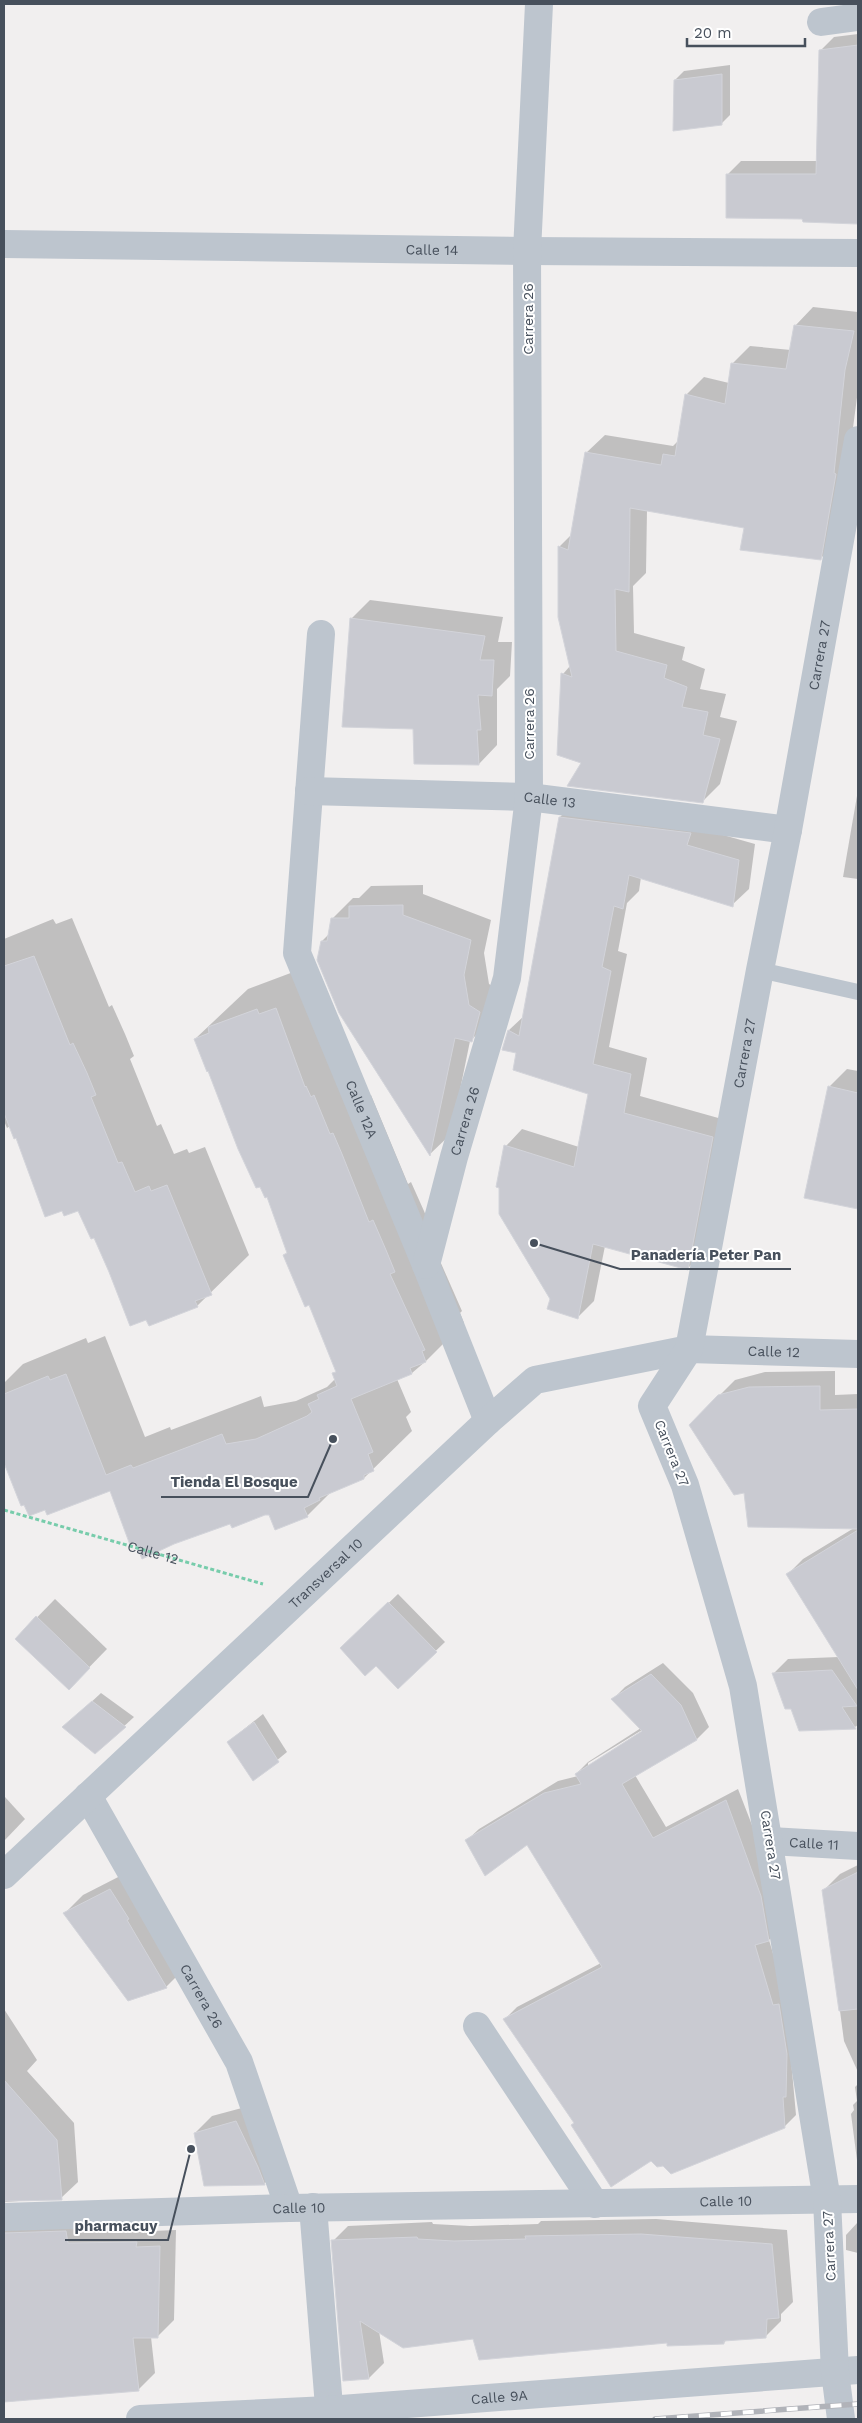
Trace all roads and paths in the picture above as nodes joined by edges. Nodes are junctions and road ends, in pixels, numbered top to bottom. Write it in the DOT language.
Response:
graph roads {
  1 [pos="540,4"];
  2 [pos="858,17"];
  3 [pos="821,22"];
  4 [pos="4,244"];
  5 [pos="527,252"];
  6 [pos="858,253"];
  7 [pos="858,440"];
  8 [pos="321,634"];
  9 [pos="309,791"];
  10 [pos="529,797"];
  11 [pos="788,830"];
  12 [pos="760,970"];
  13 [pos="858,992"];
  14 [pos="426,1265"];
  15 [pos="690,1349"];
  16 [pos="858,1354"];
  17 [pos="488,1421"];
  18 [pos="4,1510"];
  19 [pos="302,1596"];
  20 [pos="88,1796"];
  21 [pos="770,1841"];
  22 [pos="858,1846"];
  23 [pos="4,1875"];
  24 [pos="477,2026"];
  25 [pos="858,2199"];
  26 [pos="827,2200"];
  27 [pos="595,2204"];
  28 [pos="301,2207"];
  29 [pos="4,2217"];
  30 [pos="847,2371"];
  31 [pos="329,2414"];
  32 [pos="140,2419"];
  33 [pos="841,2419"];
  1 -- 5 [label="street, Carrera 26"];
  2 -- 3 [label="street"];
  4 -- 5 [label="street, Calle 14"];
  5 -- 6 [label="street, Calle 14"];
  5 -- 10 [label="street, Carrera 26"];
  7 -- 11 [label="street, Carrera 27"];
  8 -- 9 [label="street"];
  9 -- 10 [label="street, Calle 13"];
  9 -- 14 [label="street, Calle 12A"];
  10 -- 11 [label="street, Calle 13"];
  10 -- 14 [label="street, Carrera 26"];
  11 -- 12 [label="street, Carrera 27"];
  12 -- 13 [label="lane"];
  12 -- 15 [label="street, Carrera 27"];
  14 -- 17 [label="street"];
  15 -- 16 [label="street, Calle 12"];
  15 -- 17 [label="street, Transversal 10"];
  15 -- 21 [label="street, Carrera 27"];
  17 -- 19 [label="street, Transversal 10"];
  18 -- 19 [label="path, Calle 12"];
  19 -- 20 [label="street, Transversal 10"];
  20 -- 23 [label="street, Transversal 10"];
  20 -- 28 [label="street, Carrera 26"];
  21 -- 22 [label="street, Calle 11"];
  21 -- 26 [label="street, Carrera 27"];
  24 -- 27 [label="street"];
  25 -- 26 [label="street, Calle 10"];
  26 -- 27 [label="street, Calle 10"];
  26 -- 30 [label="street, Carrera 27"];
  27 -- 28 [label="street, Calle 10"];
  28 -- 29 [label="street, Calle 10"];
  28 -- 31 [label="street, Carrera 26"];
  30 -- 31 [label="street, Calle 9A"];
  30 -- 33 [label="street, Carrera 27"];
  31 -- 32 [label="street, Calle 9A"];
}
